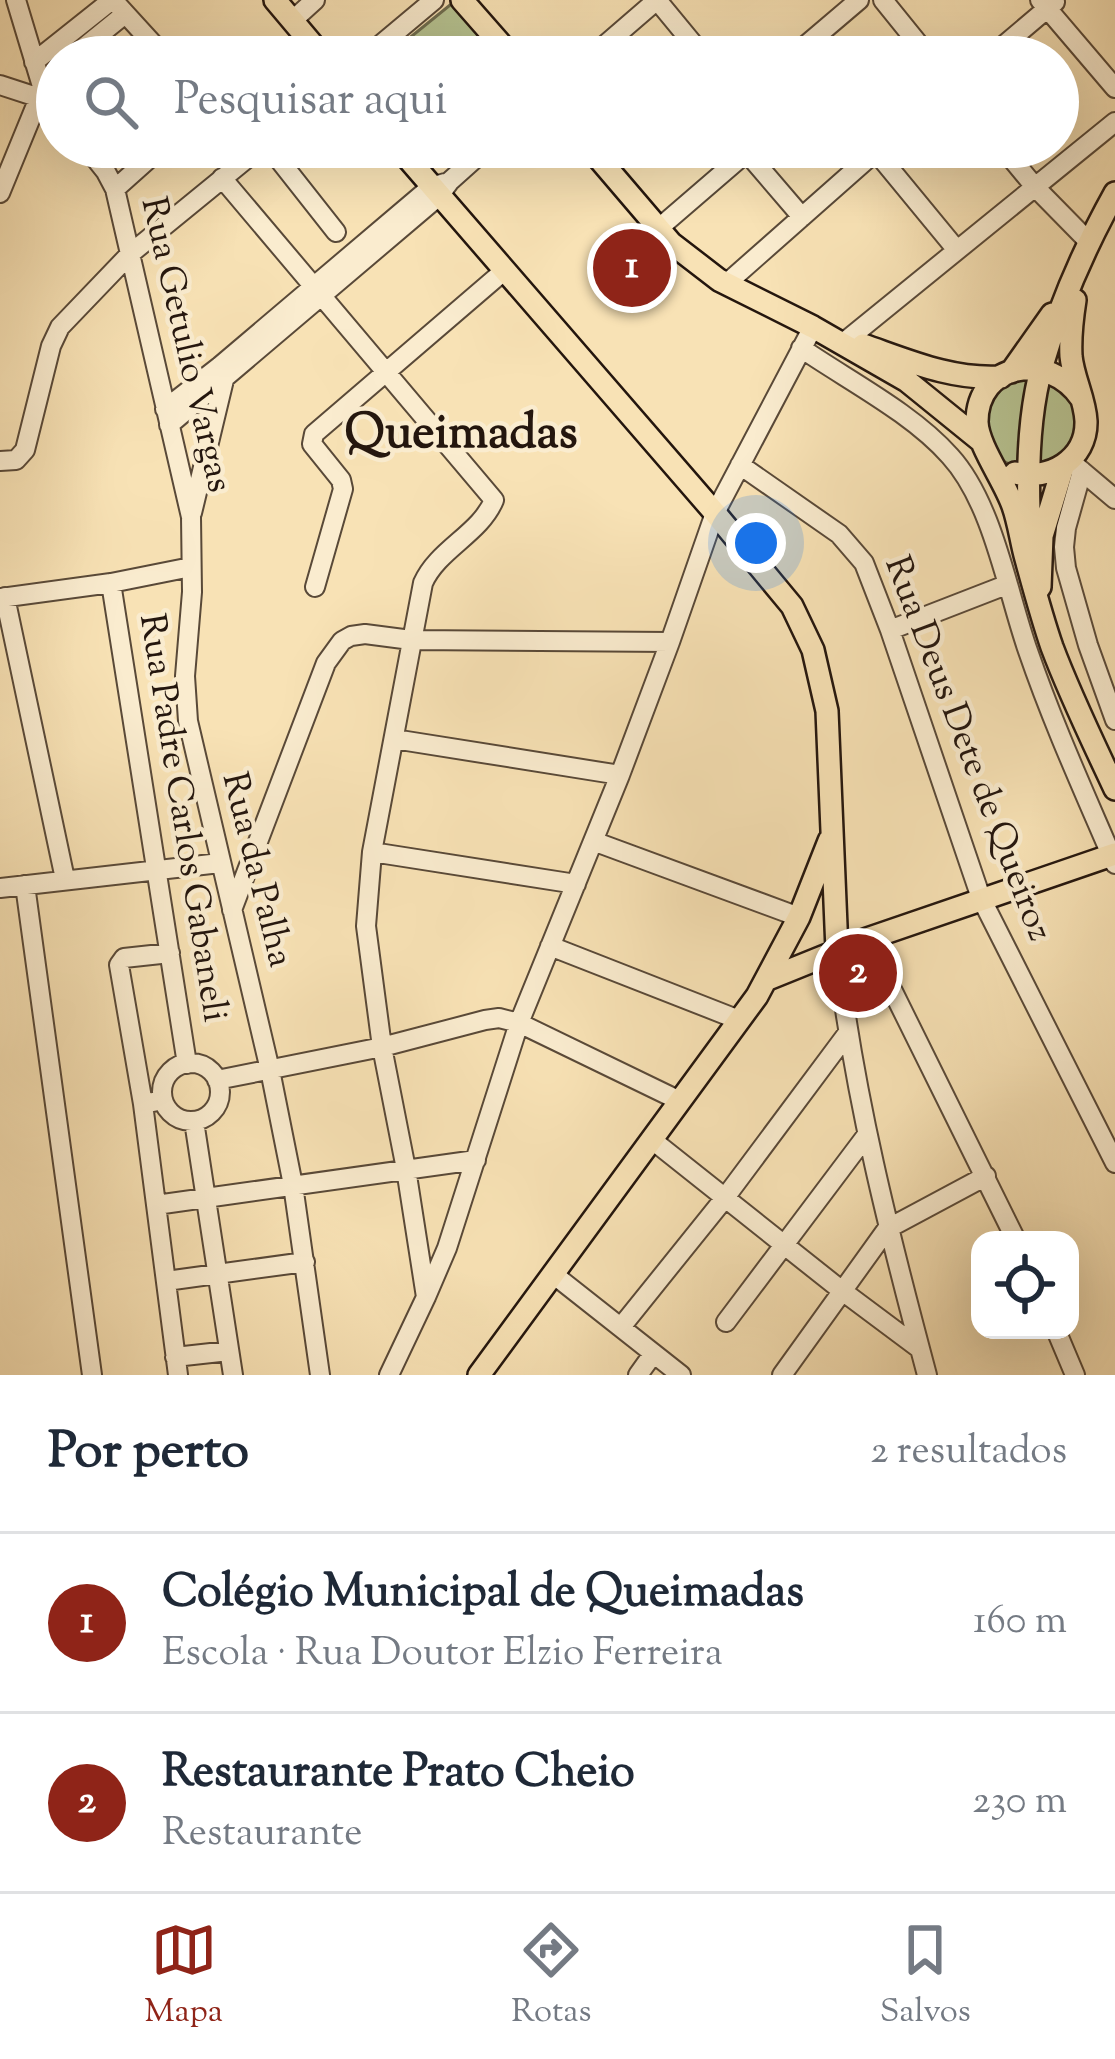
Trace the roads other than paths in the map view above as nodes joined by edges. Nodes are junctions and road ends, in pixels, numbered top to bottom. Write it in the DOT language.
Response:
graph roads {
  1 [pos="16,0"];
  2 [pos="275,0"];
  3 [pos="315,0"];
  4 [pos="434,0"];
  5 [pos="462,0"];
  6 [pos="860,0"];
  7 [pos="883,0"];
  8 [pos="1048,3"];
  9 [pos="116,5"];
  10 [pos="292,20"];
  11 [pos="71,36"];
  12 [pos="90,36"];
  13 [pos="145,36"];
  14 [pos="305,36"];
  15 [pos="391,36"];
  16 [pos="494,36"];
  17 [pos="615,36"];
  18 [pos="687,36"];
  19 [pos="818,36"];
  20 [pos="912,36"];
  21 [pos="1013,36"];
  22 [pos="1074,36"];
  23 [pos="1079,42"];
  24 [pos="34,62"];
  25 [pos="36,68"];
  26 [pos="0,85"];
  27 [pos="1115,88"];
  28 [pos="36,95"];
  29 [pos="36,120"];
  30 [pos="1115,122"];
  31 [pos="1079,151"];
  32 [pos="103,168"];
  33 [pos="138,168"];
  34 [pos="236,168"];
  35 [pos="283,168"];
  36 [pos="420,168"];
  37 [pos="463,168"];
  38 [pos="607,168"];
  39 [pos="725,168"];
  40 [pos="760,168"];
  41 [pos="855,168"];
  42 [pos="891,168"];
  43 [pos="1019,168"];
  44 [pos="1058,168"];
  45 [pos="222,178"];
  46 [pos="1035,187"];
  47 [pos="440,188"];
  48 [pos="115,189"];
  49 [pos="0,193"];
  50 [pos="1115,193"];
  51 [pos="802,217"];
  52 [pos="659,229"];
  53 [pos="336,232"];
  54 [pos="956,249"];
  55 [pos="1087,249"];
  56 [pos="130,254"];
  57 [pos="505,270"];
  58 [pos="726,284"];
  59 [pos="318,293"];
  60 [pos="1067,294"];
  61 [pos="813,327"];
  62 [pos="848,339"];
  63 [pos="801,348"];
  64 [pos="1041,368"];
  65 [pos="387,372"];
  66 [pos="1006,374"];
  67 [pos="224,380"];
  68 [pos="1081,398"];
  69 [pos="167,417"];
  70 [pos="985,449"];
  71 [pos="0,461"];
  72 [pos="740,465"];
  73 [pos="1072,466"];
  74 [pos="1029,476"];
  75 [pos="1114,494"];
  76 [pos="715,513"];
  77 [pos="190,517"];
  78 [pos="191,567"];
  79 [pos="111,583"];
  80 [pos="1006,585"];
  81 [pos="315,587"];
  82 [pos="3,598"];
  83 [pos="1040,600"];
  84 [pos="890,630"];
  85 [pos="410,640"];
  86 [pos="670,642"];
  87 [pos="1115,720"];
  88 [pos="394,739"];
  89 [pos="620,776"];
  90 [pos="1115,789"];
  91 [pos="832,832"];
  92 [pos="593,841"];
  93 [pos="372,852"];
  94 [pos="1114,858"];
  95 [pos="220,863"];
  96 [pos="157,870"];
  97 [pos="65,879"];
  98 [pos="576,884"];
  99 [pos="26,885"];
  100 [pos="0,888"];
  101 [pos="981,898"];
  102 [pos="232,910"];
  103 [pos="799,916"];
  104 [pos="867,939"];
  105 [pos="550,946"];
  106 [pos="838,950"];
  107 [pos="170,953"];
  108 [pos="768,979"];
  109 [pos="740,1020"];
  110 [pos="519,1023"];
  111 [pos="847,1034"];
  112 [pos="382,1047"];
  113 [pos="187,1064"];
  114 [pos="270,1070"];
  115 [pos="217,1080"];
  116 [pos="164,1100"];
  117 [pos="680,1101"];
  118 [pos="143,1104"];
  119 [pos="194,1121"];
  120 [pos="866,1136"];
  121 [pos="651,1139"];
  122 [pos="476,1160"];
  123 [pos="1115,1163"];
  124 [pos="406,1169"];
  125 [pos="986,1176"];
  126 [pos="293,1185"];
  127 [pos="204,1198"];
  128 [pos="724,1199"];
  129 [pos="156,1205"];
  130 [pos="887,1228"];
  131 [pos="1012,1231"];
  132 [pos="784,1245"];
  133 [pos="304,1262"];
  134 [pos="217,1273"];
  135 [pos="553,1274"];
  136 [pos="166,1281"];
  137 [pos="841,1290"];
  138 [pos="426,1298"];
  139 [pos="726,1322"];
  140 [pos="621,1328"];
  141 [pos="1059,1339"];
  142 [pos="920,1348"];
  143 [pos="229,1351"];
  144 [pos="653,1354"];
  145 [pos="177,1366"];
  146 [pos="92,1375"];
  147 [pos="233,1375"];
  148 [pos="320,1375"];
  149 [pos="389,1375"];
  150 [pos="479,1375"];
  151 [pos="638,1375"];
  152 [pos="680,1375"];
  153 [pos="782,1375"];
  154 [pos="927,1375"];
  155 [pos="1075,1375"];
  1 -- 24 [label="street"];
  2 -- 10 [label="main road"];
  3 -- 10 [label="street"];
  4 -- 15 [label="street"];
  5 -- 16 [label="main road"];
  6 -- 19 [label="street"];
  7 -- 20 [label="street"];
  8 -- 21 [label="street"];
  8 -- 22 [label="street"];
  9 -- 11 [label="street"];
  9 -- 12 [label="street"];
  9 -- 13 [label="street"];
  10 -- 14 [label="main road"];
  17 -- 18 [label="street"];
  23 -- 27 [label="street"];
  24 -- 25 [label="street"];
  26 -- 28 [label="street"];
  29 -- 49 [label="street"];
  30 -- 31 [label="street"];
  32 -- 48 [label="street, Rua Getulio Vargas"];
  33 -- 48 [label="street"];
  34 -- 45 [label="street"];
  35 -- 53 [label="street"];
  36 -- 47 [label="main road"];
  37 -- 47 [label="street"];
  38 -- 52 [label="main road"];
  39 -- 52 [label="street"];
  40 -- 51 [label="street"];
  41 -- 51 [label="street"];
  42 -- 54 [label="street"];
  43 -- 46 [label="street"];
  44 -- 46 [label="street"];
  45 -- 56 [label="street"];
  45 -- 59 [label="street"];
  46 -- 54 [label="street"];
  46 -- 55 [label="street"];
  47 -- 57 [label="main road"];
  47 -- 59 [label="street"];
  48 -- 56 [label="street, Rua Getulio Vargas"];
  50 -- 55 [label="main road"];
  51 -- 58 [label="street"];
  52 -- 58 [label="main road"];
  54 -- 62 [label="street"];
  55 -- 60 [label="main road"];
  55 -- 68 [label="main road"];
  56 -- 69 [label="street, Rua Getulio Vargas"];
  56 -- 71 [label="street"];
  57 -- 65 [label="street"];
  57 -- 76 [label="main road"];
  58 -- 61 [label="main road"];
  59 -- 65 [label="street"];
  59 -- 67 [label="street"];
  59 -- 69 [label="street"];
  60 -- 64 [label="main road"];
  60 -- 66 [label="main road"];
  61 -- 62 [label="main road"];
  61 -- 63 [label="street"];
  61 -- 70 [label="main road"];
  62 -- 66 [label="main road"];
  63 -- 72 [label="street"];
  63 -- 80 [label="street"];
  64 -- 66 [label="main road"];
  64 -- 68 [label="main road"];
  64 -- 74 [label="main road"];
  65 -- 81 [label="street"];
  65 -- 85 [label="street"];
  66 -- 70 [label="main road"];
  67 -- 69 [label="street"];
  67 -- 77 [label="street"];
  68 -- 73 [label="main road"];
  69 -- 77 [label="street, Rua Getulio Vargas"];
  70 -- 74 [label="main road"];
  70 -- 83 [label="main road"];
  72 -- 76 [label="street"];
  72 -- 84 [label="street, Rua Deus Dete de Queiroz"];
  73 -- 74 [label="main road"];
  73 -- 75 [label="street"];
  73 -- 83 [label="main road"];
  73 -- 87 [label="street"];
  74 -- 83 [label="main road"];
  76 -- 86 [label="street"];
  76 -- 91 [label="main road"];
  77 -- 78 [label="street, Rua Getulio Vargas"];
  78 -- 79 [label="street"];
  78 -- 95 [label="street, Rua da Palha"];
  79 -- 82 [label="street"];
  79 -- 96 [label="street, Rua Padre Carlos Gabaneli"];
  80 -- 84 [label="street"];
  80 -- 94 [label="street"];
  82 -- 97 [label="street"];
  83 -- 90 [label="main road"];
  84 -- 101 [label="street, Rua Deus Dete de Queiroz"];
  85 -- 86 [label="street"];
  85 -- 88 [label="street"];
  85 -- 102 [label="street"];
  86 -- 89 [label="street"];
  88 -- 89 [label="street"];
  88 -- 93 [label="street"];
  89 -- 92 [label="street"];
  91 -- 103 [label="main road"];
  91 -- 106 [label="main road"];
  92 -- 98 [label="street"];
  92 -- 103 [label="street"];
  93 -- 98 [label="street"];
  93 -- 112 [label="street"];
  94 -- 101 [label="main road"];
  95 -- 96 [label="street"];
  95 -- 102 [label="street, Rua da Palha"];
  96 -- 97 [label="street"];
  96 -- 107 [label="street, Rua Padre Carlos Gabaneli"];
  97 -- 99 [label="street"];
  98 -- 105 [label="street"];
  99 -- 100 [label="street"];
  99 -- 146 [label="street"];
  101 -- 104 [label="main road"];
  101 -- 123 [label="street, Rua Deus Dete de Queiroz"];
  102 -- 114 [label="street, Rua da Palha"];
  103 -- 108 [label="main road"];
  104 -- 106 [label="main road"];
  104 -- 125 [label="street"];
  105 -- 109 [label="street"];
  105 -- 110 [label="street"];
  106 -- 108 [label="main road"];
  106 -- 111 [label="street"];
  107 -- 113 [label="street, Rua Padre Carlos Gabaneli"];
  107 -- 118 [label="street"];
  108 -- 109 [label="main road"];
  109 -- 117 [label="main road"];
  110 -- 112 [label="street"];
  110 -- 117 [label="street"];
  110 -- 122 [label="street"];
  111 -- 120 [label="street"];
  111 -- 128 [label="street"];
  112 -- 114 [label="street"];
  112 -- 124 [label="street"];
  113 -- 115 [label="street"];
  113 -- 116 [label="street"];
  114 -- 115 [label="street"];
  114 -- 126 [label="street, Rua da Palha"];
  115 -- 119 [label="street"];
  116 -- 118 [label="street"];
  116 -- 119 [label="street"];
  117 -- 121 [label="main road"];
  118 -- 129 [label="street"];
  119 -- 127 [label="street"];
  120 -- 130 [label="street"];
  120 -- 132 [label="street"];
  121 -- 128 [label="street"];
  121 -- 135 [label="main road"];
  122 -- 124 [label="street"];
  122 -- 138 [label="street"];
  124 -- 126 [label="street"];
  124 -- 138 [label="street"];
  125 -- 130 [label="street"];
  125 -- 131 [label="street"];
  126 -- 127 [label="street"];
  126 -- 133 [label="street, Rua da Palha"];
  127 -- 129 [label="street"];
  127 -- 134 [label="street"];
  128 -- 132 [label="street"];
  128 -- 140 [label="street"];
  129 -- 136 [label="street"];
  130 -- 137 [label="street"];
  130 -- 142 [label="street"];
  132 -- 137 [label="street"];
  132 -- 139 [label="street"];
  133 -- 134 [label="street"];
  133 -- 148 [label="street, Rua da Palha"];
  134 -- 136 [label="street"];
  134 -- 143 [label="street"];
  135 -- 140 [label="street"];
  135 -- 150 [label="main road"];
  136 -- 145 [label="street"];
  137 -- 142 [label="street"];
  137 -- 153 [label="street"];
  138 -- 149 [label="street"];
  140 -- 144 [label="street"];
  141 -- 155 [label="street"];
  142 -- 154 [label="street"];
  143 -- 145 [label="street"];
  143 -- 147 [label="street"];
  144 -- 151 [label="street"];
  144 -- 152 [label="street"];
}
